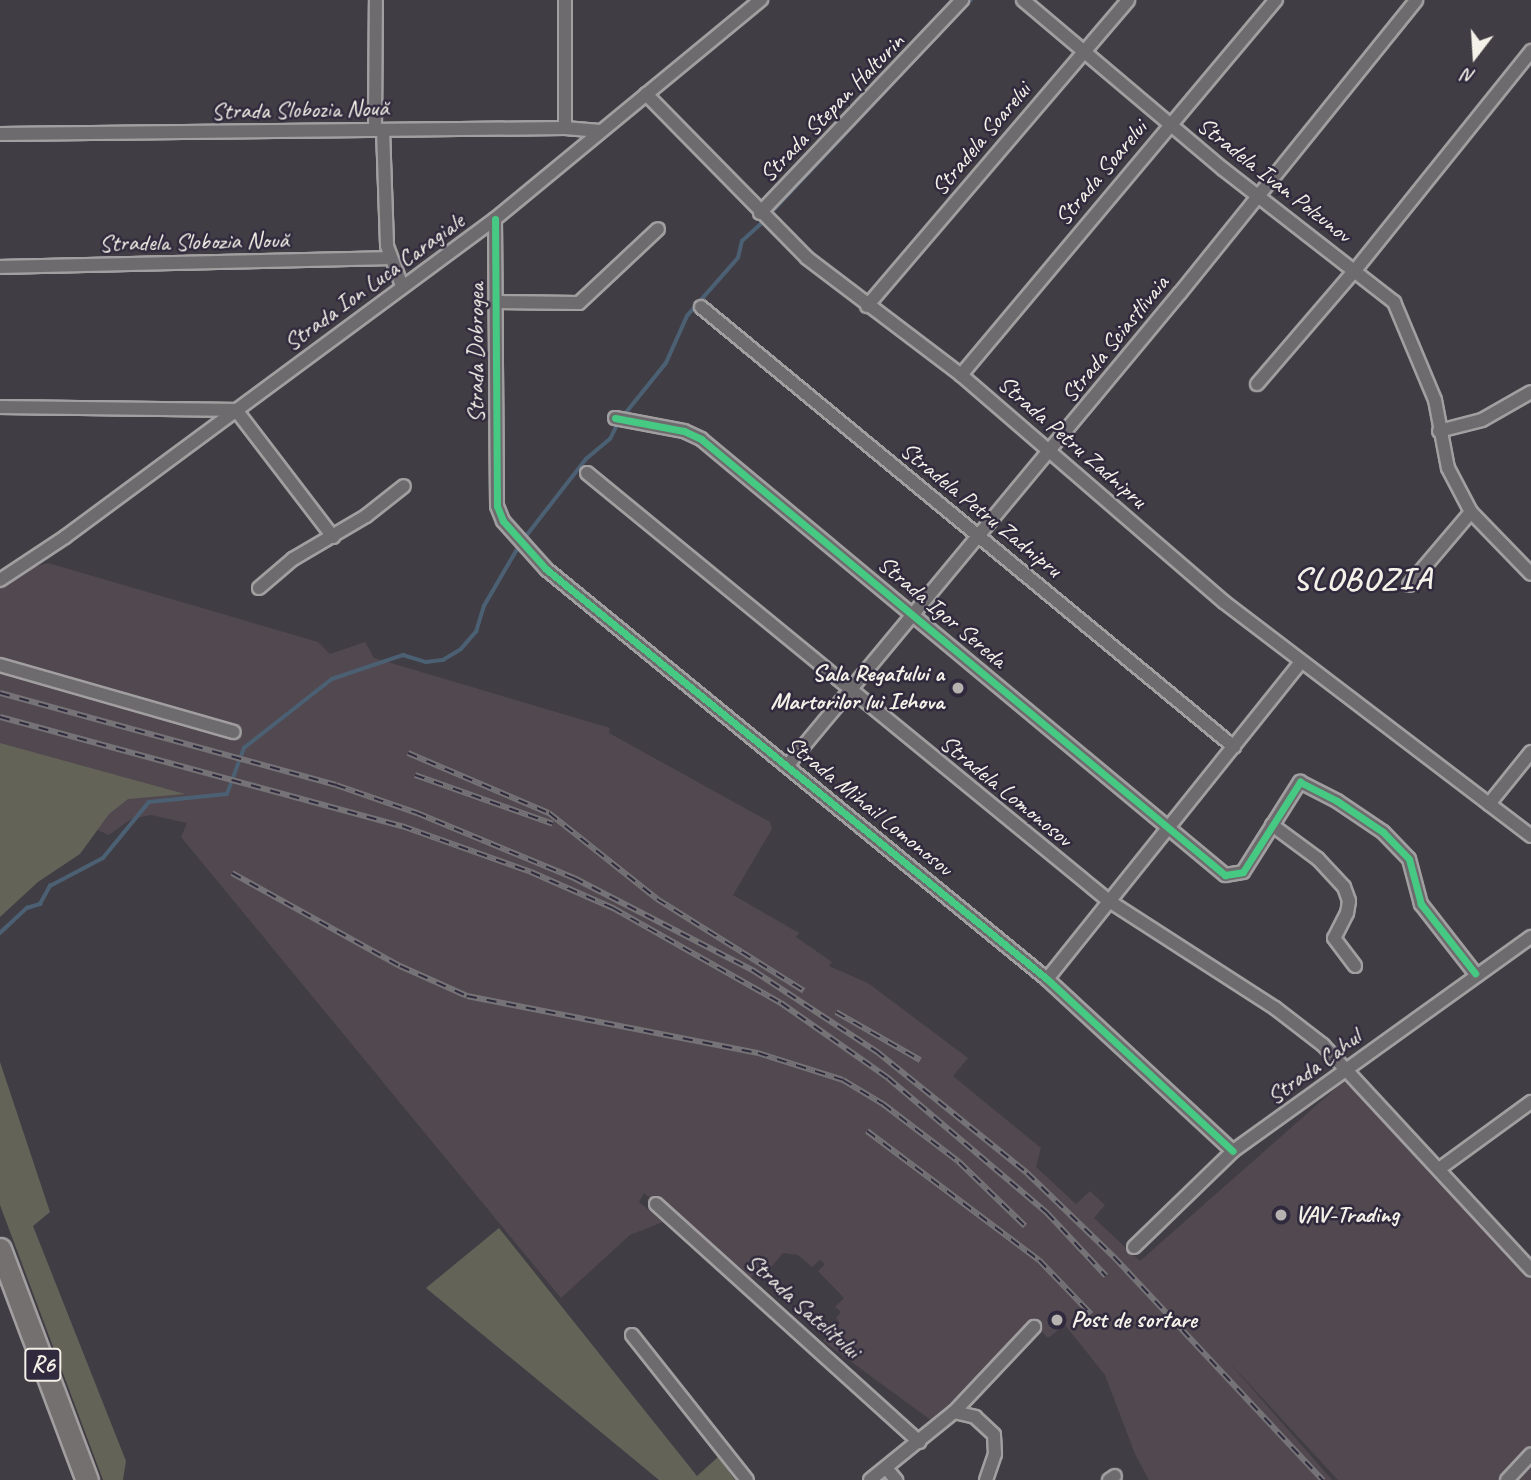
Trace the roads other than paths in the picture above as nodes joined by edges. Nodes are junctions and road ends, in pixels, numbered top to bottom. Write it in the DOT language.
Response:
graph roads {
  1 [pos="376,0"];
  2 [pos="565,0"];
  3 [pos="761,0"];
  4 [pos="962,0"];
  5 [pos="1023,0"];
  6 [pos="1128,0"];
  7 [pos="1276,0"];
  8 [pos="1416,0"];
  9 [pos="1531,51"];
  10 [pos="1082,54"];
  11 [pos="646,94"];
  12 [pos="1169,125"];
  13 [pos="565,128"];
  14 [pos="379,130"];
  15 [pos="600,131"];
  16 [pos="0,134"];
  17 [pos="1256,196"];
  18 [pos="760,213"];
  19 [pos="495,219"];
  20 [pos="658,229"];
  21 [pos="388,257"];
  22 [pos="0,267"];
  23 [pos="1356,269"];
  24 [pos="402,286"];
  25 [pos="495,302"];
  26 [pos="867,306"];
  27 [pos="701,307"];
  28 [pos="961,375"];
  29 [pos="1257,384"];
  30 [pos="1531,392"];
  31 [pos="0,407"];
  32 [pos="236,410"];
  33 [pos="615,418"];
  34 [pos="1439,431"];
  35 [pos="1051,450"];
  36 [pos="587,473"];
  37 [pos="404,486"];
  38 [pos="497,486"];
  39 [pos="1471,512"];
  40 [pos="978,536"];
  41 [pos="332,537"];
  42 [pos="1531,574"];
  43 [pos="0,580"];
  44 [pos="1409,585"];
  45 [pos="259,588"];
  46 [pos="914,614"];
  47 [pos="1301,662"];
  48 [pos="0,665"];
  49 [pos="850,692"];
  50 [pos="234,732"];
  51 [pos="1234,747"];
  52 [pos="1531,752"];
  53 [pos="787,766"];
  54 [pos="1489,804"];
  55 [pos="1272,825"];
  56 [pos="1170,828"];
  57 [pos="1531,836"];
  58 [pos="1110,901"];
  59 [pos="1531,937"];
  60 [pos="1355,966"];
  61 [pos="1475,974"];
  62 [pos="1047,979"];
  63 [pos="1347,1069"];
  64 [pos="1531,1102"];
  65 [pos="1233,1151"];
  66 [pos="1439,1169"];
  67 [pos="656,1204"];
  68 [pos="1134,1247"];
  69 [pos="0,1249"];
  70 [pos="1531,1269"];
  71 [pos="1034,1327"];
  72 [pos="632,1335"];
  73 [pos="954,1412"];
  74 [pos="919,1442"];
  75 [pos="1531,1454"];
  76 [pos="887,1468"];
  77 [pos="86,1480"];
  78 [pos="747,1480"];
  79 [pos="870,1480"];
  80 [pos="896,1480"];
  81 [pos="986,1480"];
  82 [pos="1507,1480"];
  1 -- 14 [label="street"];
  2 -- 13 [label="street"];
  3 -- 11 [label="street, Strada Ion Luca Caragiale"];
  4 -- 18 [label="street, Strada Stepan Halturin"];
  5 -- 10 [label="street, Stradela Ivan Polzunov"];
  6 -- 10 [label="street, Stradela Soarelui"];
  7 -- 12 [label="street, Strada Soarelui"];
  8 -- 17 [label="street, Strada Sciastlivaia"];
  9 -- 23 [label="street"];
  10 -- 12 [label="street, Stradela Ivan Polzunov"];
  10 -- 26 [label="street, Stradela Soarelui"];
  11 -- 15 [label="street, Strada Ion Luca Caragiale"];
  11 -- 18 [label="street, Strada Petru Zadnipru"];
  12 -- 17 [label="street, Stradela Ivan Polzunov"];
  12 -- 28 [label="street, Strada Soarelui"];
  13 -- 14 [label="street, Strada Slobozia Nouă"];
  13 -- 15 [label="street, Strada Slobozia Nouă"];
  14 -- 16 [label="street, Strada Slobozia Nouă"];
  14 -- 21 [label="street"];
  15 -- 19 [label="street, Strada Ion Luca Caragiale"];
  17 -- 23 [label="street, Stradela Ivan Polzunov"];
  17 -- 35 [label="street, Strada Sciastlivaia"];
  18 -- 26 [label="street, Strada Petru Zadnipru"];
  19 -- 24 [label="street, Strada Ion Luca Caragiale"];
  19 -- 25 [label="street, Strada Dobrogea"];
  20 -- 25 [label="street"];
  21 -- 22 [label="street, Stradela Slobozia Nouă"];
  21 -- 24 [label="street"];
  23 -- 29 [label="street"];
  23 -- 34 [label="street, Stradela Ivan Polzunov"];
  24 -- 32 [label="street, Strada Ion Luca Caragiale"];
  25 -- 38 [label="street, Strada Dobrogea"];
  26 -- 28 [label="street, Strada Petru Zadnipru"];
  27 -- 40 [label="street, Stradela Petru Zadnipru"];
  28 -- 35 [label="street, Strada Petru Zadnipru"];
  30 -- 34 [label="street"];
  31 -- 32 [label="street"];
  32 -- 41 [label="street"];
  32 -- 43 [label="street, Strada Ion Luca Caragiale"];
  33 -- 46 [label="street, Strada Igor Sereda"];
  34 -- 39 [label="street, Stradela Ivan Polzunov"];
  35 -- 40 [label="street, Strada Sciastlivaia"];
  35 -- 47 [label="street, Strada Petru Zadnipru"];
  36 -- 49 [label="street, Stradela Lomonosov"];
  37 -- 41 [label="street"];
  38 -- 53 [label="street, Strada Mihail Lomonosov"];
  39 -- 42 [label="street, Stradela Ivan Polzunov"];
  39 -- 44 [label="street"];
  40 -- 46 [label="street, Strada Sciastlivaia"];
  40 -- 51 [label="street, Stradela Petru Zadnipru"];
  41 -- 45 [label="street"];
  46 -- 49 [label="street, Strada Sciastlivaia"];
  46 -- 56 [label="street, Strada Igor Sereda"];
  47 -- 51 [label="street"];
  47 -- 54 [label="street, Strada Petru Zadnipru"];
  48 -- 50 [label="street"];
  49 -- 53 [label="street, Strada Sciastlivaia"];
  49 -- 58 [label="street, Stradela Lomonosov"];
  51 -- 56 [label="street"];
  52 -- 54 [label="street"];
  53 -- 62 [label="street, Strada Mihail Lomonosov"];
  54 -- 57 [label="street, Strada Petru Zadnipru"];
  55 -- 56 [label="street, Strada Igor Sereda"];
  55 -- 60 [label="street"];
  55 -- 61 [label="street"];
  56 -- 58 [label="street"];
  58 -- 62 [label="street"];
  58 -- 63 [label="street, Stradela Lomonosov"];
  59 -- 61 [label="street, Strada Cahul"];
  61 -- 63 [label="street, Strada Cahul"];
  62 -- 65 [label="street, Strada Mihail Lomonosov"];
  63 -- 65 [label="street, Strada Cahul"];
  63 -- 66 [label="street, Stradela Lomonosov"];
  64 -- 66 [label="street"];
  65 -- 68 [label="street, Strada Cahul"];
  66 -- 70 [label="street, Stradela Lomonosov"];
  67 -- 74 [label="street, Strada Satelitului"];
  69 -- 77 [label="highway, R6"];
  71 -- 73 [label="street"];
  72 -- 78 [label="street"];
  73 -- 74 [label="street"];
  73 -- 81 [label="street"];
  74 -- 76 [label="street"];
  75 -- 82 [label="street"];
  76 -- 79 [label="street"];
  76 -- 80 [label="street"];
}
